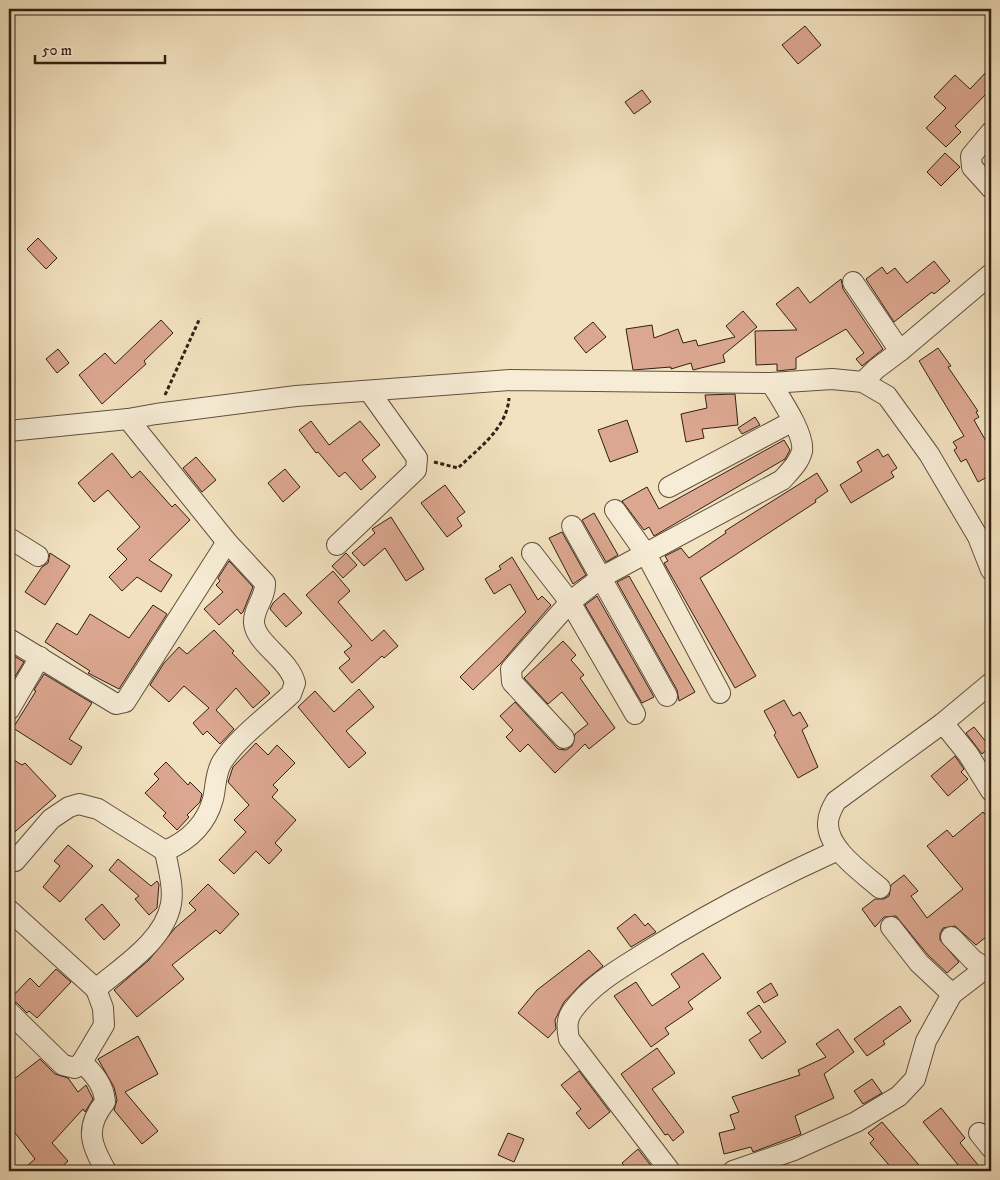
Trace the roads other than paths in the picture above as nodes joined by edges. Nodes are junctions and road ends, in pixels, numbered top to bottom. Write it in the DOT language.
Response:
graph roads {
  1 [pos="991,132"];
  2 [pos="991,188"];
  3 [pos="991,274"];
  4 [pos="853,282"];
  5 [pos="900,351"];
  6 [pos="863,382"];
  7 [pos="771,383"];
  8 [pos="369,391"];
  9 [pos="128,419"];
  10 [pos="793,421"];
  11 [pos="9,431"];
  12 [pos="669,487"];
  13 [pos="615,510"];
  14 [pos="572,526"];
  15 [pos="9,538"];
  16 [pos="227,542"];
  17 [pos="337,545"];
  18 [pos="532,553"];
  19 [pos="646,554"];
  20 [pos="38,556"];
  21 [pos="991,570"];
  22 [pos="602,577"];
  23 [pos="570,602"];
  24 [pos="9,639"];
  25 [pos="40,657"];
  26 [pos="991,683"];
  27 [pos="720,693"];
  28 [pos="667,696"];
  29 [pos="9,710"];
  30 [pos="635,714"];
  31 [pos="943,723"];
  32 [pos="564,738"];
  33 [pos="991,791"];
  34 [pos="838,850"];
  35 [pos="165,851"];
  36 [pos="11,865"];
  37 [pos="880,888"];
  38 [pos="9,910"];
  39 [pos="891,927"];
  40 [pos="951,937"];
  41 [pos="989,967"];
  42 [pos="96,989"];
  43 [pos="952,994"];
  44 [pos="9,1012"];
  45 [pos="82,1062"];
  46 [pos="106,1171"];
  47 [pos="670,1171"];
  48 [pos="733,1171"];
  1 -- 2 [label="street"];
  3 -- 5 [label="street"];
  4 -- 5 [label="street"];
  5 -- 6 [label="street"];
  6 -- 7 [label="street"];
  6 -- 21 [label="street"];
  7 -- 8 [label="street"];
  7 -- 10 [label="street"];
  8 -- 9 [label="street"];
  8 -- 17 [label="street"];
  9 -- 11 [label="street"];
  9 -- 16 [label="street"];
  10 -- 12 [label="street"];
  10 -- 19 [label="street"];
  13 -- 19 [label="street"];
  14 -- 22 [label="street"];
  15 -- 20 [label="street"];
  16 -- 25 [label="street"];
  16 -- 35 [label="street"];
  18 -- 23 [label="street"];
  19 -- 22 [label="street"];
  19 -- 27 [label="street"];
  22 -- 23 [label="street"];
  22 -- 28 [label="street"];
  23 -- 30 [label="street"];
  23 -- 32 [label="street"];
  24 -- 25 [label="street"];
  25 -- 29 [label="street"];
  26 -- 31 [label="street"];
  31 -- 33 [label="street"];
  31 -- 34 [label="street"];
  34 -- 37 [label="street"];
  34 -- 47 [label="street"];
  35 -- 36 [label="street"];
  35 -- 42 [label="street"];
  38 -- 42 [label="street"];
  39 -- 43 [label="street"];
  40 -- 41 [label="street"];
  41 -- 43 [label="street"];
  42 -- 45 [label="street"];
  43 -- 48 [label="street"];
  44 -- 45 [label="street"];
  45 -- 46 [label="street"];
}
